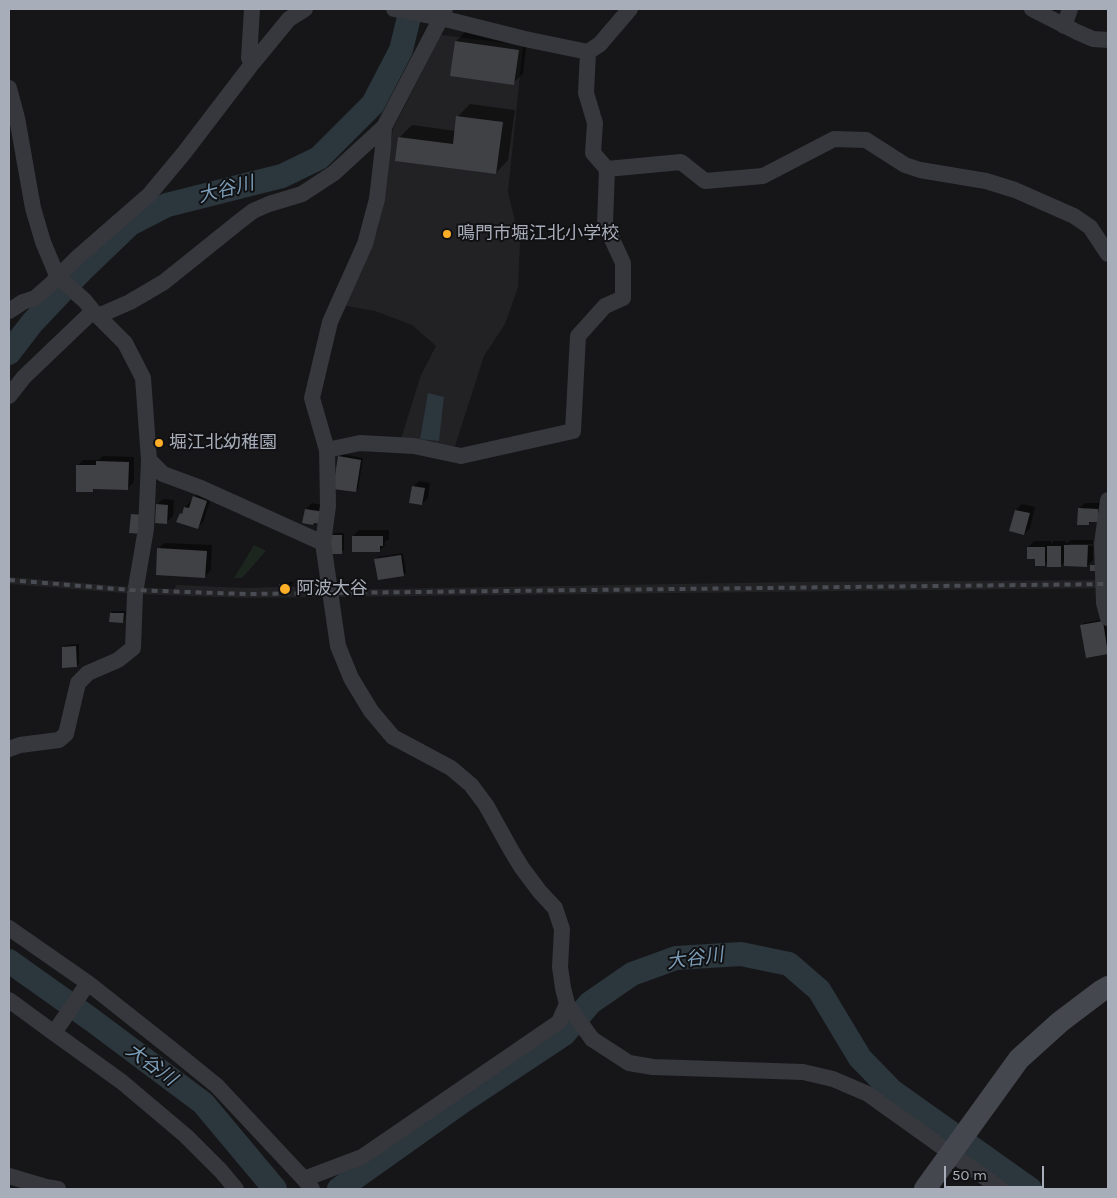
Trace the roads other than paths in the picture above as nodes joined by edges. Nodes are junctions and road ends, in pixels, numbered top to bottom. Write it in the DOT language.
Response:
graph roads {
  1 [pos="252,9"];
  2 [pos="305,9"];
  3 [pos="394,9"];
  4 [pos="630,9"];
  5 [pos="1032,9"];
  6 [pos="1070,9"];
  7 [pos="439,14"];
  8 [pos="1064,26"];
  9 [pos="1108,40"];
  10 [pos="588,52"];
  11 [pos="252,64"];
  12 [pos="9,88"];
  13 [pos="384,127"];
  14 [pos="607,170"];
  15 [pos="1108,254"];
  16 [pos="60,280"];
  17 [pos="92,309"];
  18 [pos="9,311"];
  19 [pos="9,396"];
  20 [pos="328,450"];
  21 [pos="149,460"];
  22 [pos="1108,500"];
  23 [pos="324,543"];
  24 [pos="1108,618"];
  25 [pos="9,749"];
  26 [pos="9,928"];
  27 [pos="86,986"];
  28 [pos="1108,987"];
  29 [pos="9,1000"];
  30 [pos="570,1008"];
  31 [pos="55,1031"];
  32 [pos="954,1149"];
  33 [pos="9,1176"];
  34 [pos="308,1184"];
  35 [pos="58,1189"];
  36 [pos="236,1189"];
  37 [pos="925,1189"];
  38 [pos="1000,1189"];
  1 -- 11 [label="street"];
  2 -- 11 [label="street"];
  3 -- 7 [label="street"];
  4 -- 10 [label="street"];
  5 -- 8 [label="street"];
  6 -- 8 [label="street"];
  7 -- 10 [label="street"];
  7 -- 13 [label="street"];
  8 -- 9 [label="street"];
  10 -- 14 [label="street"];
  11 -- 16 [label="street"];
  12 -- 16 [label="street"];
  13 -- 17 [label="street"];
  13 -- 20 [label="street"];
  14 -- 15 [label="street"];
  14 -- 20 [label="street"];
  16 -- 17 [label="street"];
  16 -- 18 [label="street"];
  17 -- 19 [label="street"];
  17 -- 21 [label="street"];
  20 -- 23 [label="street"];
  21 -- 23 [label="street"];
  21 -- 25 [label="street"];
  22 -- 24 [label="street"];
  23 -- 30 [label="street"];
  26 -- 27 [label="street"];
  27 -- 31 [label="street"];
  27 -- 34 [label="street"];
  28 -- 32 [label="street"];
  29 -- 31 [label="street"];
  30 -- 32 [label="street"];
  30 -- 34 [label="street"];
  31 -- 36 [label="street"];
  32 -- 37 [label="street"];
  32 -- 38 [label="street"];
  33 -- 35 [label="street"];
}
